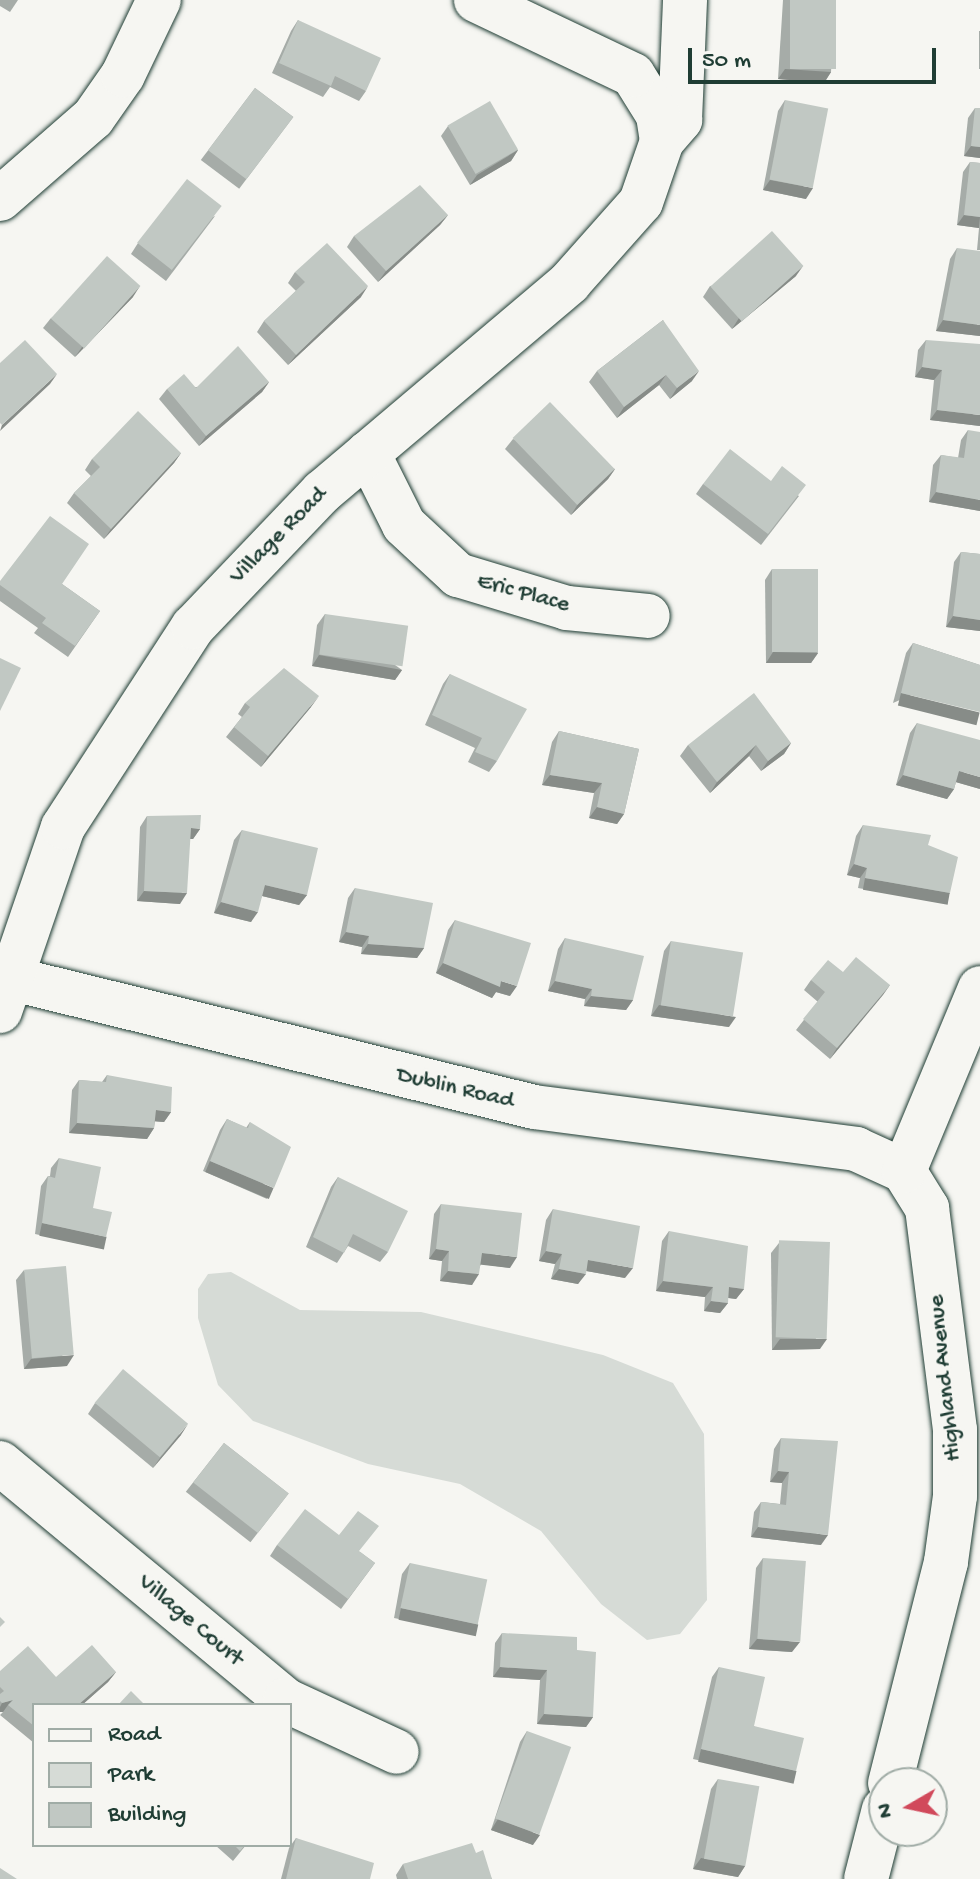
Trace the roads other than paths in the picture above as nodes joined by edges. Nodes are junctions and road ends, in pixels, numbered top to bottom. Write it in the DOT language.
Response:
graph roads {
  1 [pos="159,0"];
  2 [pos="476,0"];
  3 [pos="685,0"];
  4 [pos="662,141"];
  5 [pos="0,199"];
  6 [pos="368,453"];
  7 [pos="648,616"];
  8 [pos="980,988"];
  9 [pos="4,995"];
  10 [pos="904,1171"];
  11 [pos="0,1463"];
  12 [pos="291,1703"];
  13 [pos="292,1703"];
  14 [pos="397,1752"];
  15 [pos="894,1767"];
  16 [pos="874,1847"];
  17 [pos="866,1879"];
  1 -- 5 [label="street"];
  2 -- 4 [label="street"];
  3 -- 4 [label="street"];
  4 -- 6 [label="street, Village Road"];
  6 -- 7 [label="street, Eric Place"];
  6 -- 9 [label="street, Village Road"];
  8 -- 10 [label="street"];
  9 -- 10 [label="street, Dublin Road"];
  10 -- 15 [label="street, Highland Avenue"];
  11 -- 12 [label="street, Village Court"];
  13 -- 14 [label="street, Village Court"];
  16 -- 17 [label="street"];
}
